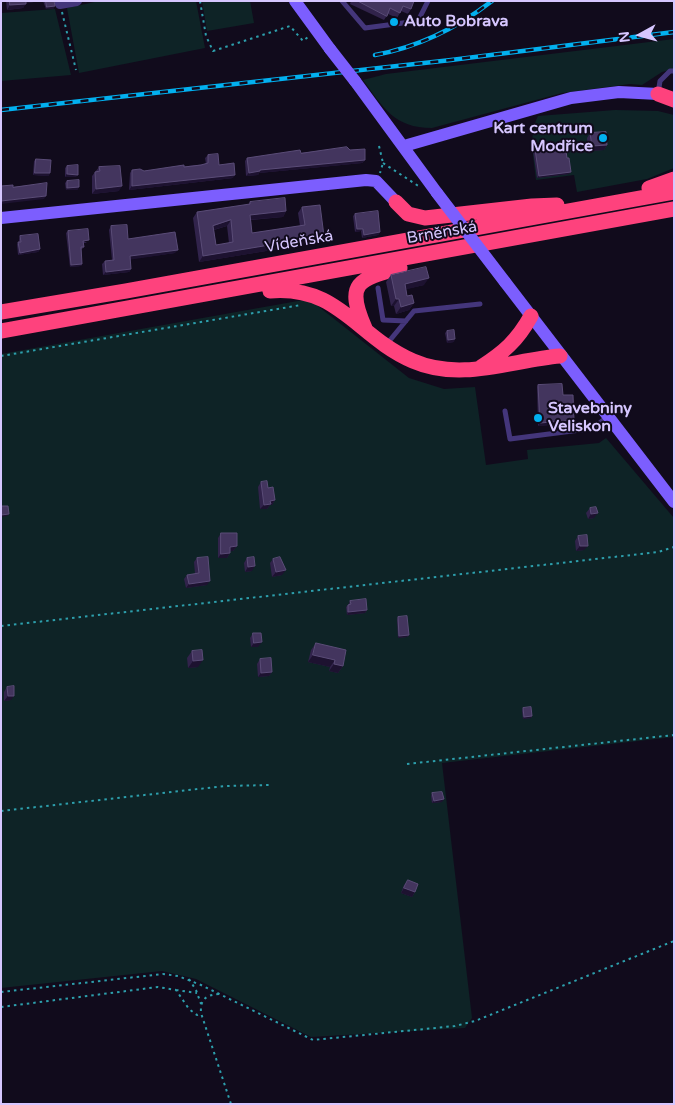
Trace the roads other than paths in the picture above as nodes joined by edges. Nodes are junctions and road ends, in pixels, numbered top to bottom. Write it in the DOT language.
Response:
graph roads {
  1 [pos="77,1"];
  2 [pos="295,1"];
  3 [pos="342,1"];
  4 [pos="428,1"];
  5 [pos="60,3"];
  6 [pos="674,71"];
  7 [pos="658,94"];
  8 [pos="674,96"];
  9 [pos="674,100"];
  10 [pos="404,146"];
  11 [pos="674,179"];
  12 [pos="674,192"];
  13 [pos="396,202"];
  14 [pos="602,204"];
  15 [pos="674,209"];
  16 [pos="1,218"];
  17 [pos="441,251"];
  18 [pos="378,288"];
  19 [pos="216,292"];
  20 [pos="480,304"];
  21 [pos="1,312"];
  22 [pos="530,316"];
  23 [pos="406,321"];
  24 [pos="365,330"];
  25 [pos="1,332"];
  26 [pos="386,345"];
  27 [pos="560,356"];
  28 [pos="480,368"];
  29 [pos="505,411"];
  30 [pos="607,417"];
  31 [pos="674,502"];
  1 -- 5 [label="street"];
  2 -- 10 [label="main road, bridge"];
  3 -- 4 [label="lane"];
  6 -- 7 [label="lane"];
  7 -- 8 [label="highway"];
  7 -- 9 [label="highway"];
  7 -- 10 [label="main road"];
  10 -- 22 [label="main road, bridge"];
  11 -- 14 [label="highway"];
  12 -- 14 [label="highway"];
  13 -- 14 [label="highway"];
  13 -- 16 [label="main road"];
  14 -- 21 [label="highway, Vídeňská"];
  15 -- 17 [label="highway, Brněnská"];
  17 -- 19 [label="highway, Brněnská"];
  17 -- 24 [label="highway"];
  18 -- 23 [label="lane"];
  19 -- 24 [label="highway"];
  19 -- 25 [label="highway"];
  20 -- 23 [label="lane"];
  22 -- 27 [label="main road"];
  22 -- 28 [label="highway"];
  23 -- 26 [label="lane"];
  24 -- 26 [label="highway"];
  26 -- 28 [label="highway"];
  27 -- 28 [label="highway"];
  27 -- 30 [label="main road"];
  29 -- 30 [label="lane"];
  30 -- 31 [label="main road"];
}
